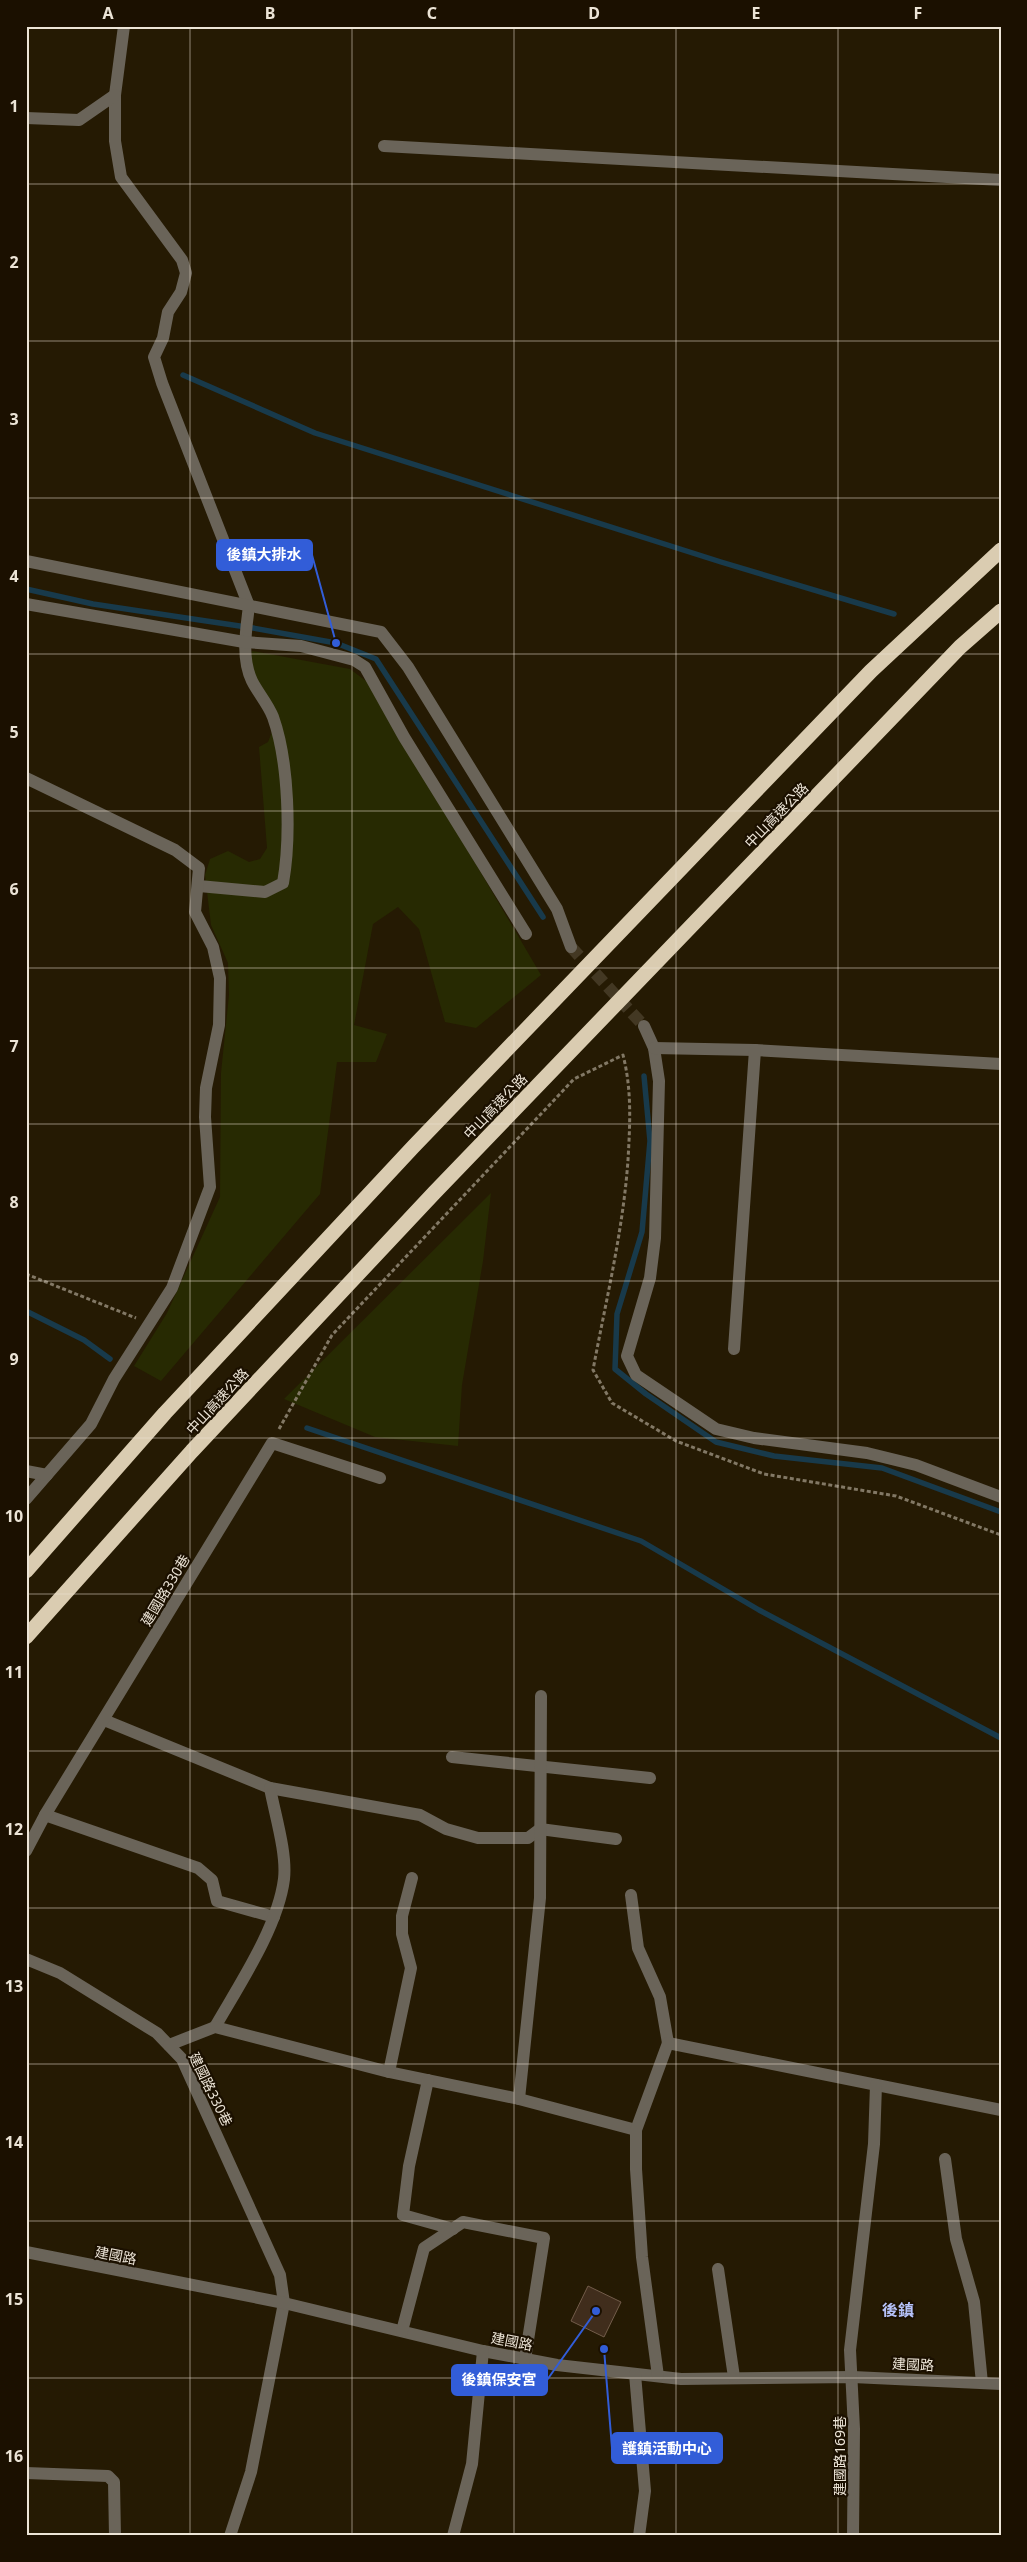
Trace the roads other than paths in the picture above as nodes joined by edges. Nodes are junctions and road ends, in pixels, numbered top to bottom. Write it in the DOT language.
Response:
graph roads {
  1 [pos="124,26"];
  2 [pos="115,95"];
  3 [pos="26,118"];
  4 [pos="384,146"];
  5 [pos="1001,180"];
  6 [pos="1001,550"];
  7 [pos="26,561"];
  8 [pos="26,604"];
  9 [pos="249,610"];
  10 [pos="1001,611"];
  11 [pos="245,638"];
  12 [pos="26,778"];
  13 [pos="199,886"];
  14 [pos="526,934"];
  15 [pos="571,947"];
  16 [pos="644,1026"];
  17 [pos="654,1048"];
  18 [pos="755,1050"];
  19 [pos="1001,1064"];
  20 [pos="734,1349"];
  21 [pos="26,1471"];
  22 [pos="47,1475"];
  23 [pos="380,1478"];
  24 [pos="1001,1497"];
  25 [pos="26,1499"];
  26 [pos="26,1571"];
  27 [pos="26,1637"];
  28 [pos="541,1696"];
  29 [pos="104,1720"];
  30 [pos="452,1757"];
  31 [pos="540,1767"];
  32 [pos="650,1778"];
  33 [pos="270,1788"];
  34 [pos="45,1816"];
  35 [pos="540,1829"];
  36 [pos="616,1839"];
  37 [pos="26,1851"];
  38 [pos="412,1878"];
  39 [pos="631,1895"];
  40 [pos="274,1917"];
  41 [pos="26,1958"];
  42 [pos="215,2027"];
  43 [pos="668,2043"];
  44 [pos="169,2045"];
  45 [pos="389,2072"];
  46 [pos="428,2080"];
  47 [pos="876,2085"];
  48 [pos="519,2099"];
  49 [pos="1001,2110"];
  50 [pos="636,2130"];
  51 [pos="945,2159"];
  52 [pos="453,2229"];
  53 [pos="26,2252"];
  54 [pos="718,2269"];
  55 [pos="284,2303"];
  56 [pos="402,2331"];
  57 [pos="483,2351"];
  58 [pos="524,2359"];
  59 [pos="635,2374"];
  60 [pos="658,2376"];
  61 [pos="734,2377"];
  62 [pos="853,2377"];
  63 [pos="982,2382"];
  64 [pos="1001,2384"];
  65 [pos="26,2473"];
  66 [pos="116,2536"];
  67 [pos="230,2536"];
  68 [pos="454,2536"];
  69 [pos="639,2536"];
  70 [pos="853,2536"];
  1 -- 2 [label="street"];
  2 -- 3 [label="street"];
  2 -- 9 [label="street"];
  4 -- 5 [label="street"];
  6 -- 26 [label="highway"];
  7 -- 9 [label="street"];
  8 -- 11 [label="street"];
  9 -- 11 [label="street"];
  9 -- 15 [label="street"];
  10 -- 27 [label="highway, 中山高速公路"];
  11 -- 13 [label="street"];
  11 -- 14 [label="street"];
  12 -- 13 [label="street"];
  13 -- 22 [label="street"];
  16 -- 17 [label="street"];
  17 -- 18 [label="street"];
  17 -- 24 [label="street"];
  18 -- 19 [label="street"];
  18 -- 20 [label="street"];
  21 -- 22 [label="street"];
  22 -- 25 [label="street"];
  23 -- 29 [label="street, 建國路330巷"];
  28 -- 31 [label="street"];
  29 -- 33 [label="street"];
  29 -- 34 [label="street, 建國路330巷"];
  30 -- 31 [label="street"];
  31 -- 32 [label="street"];
  31 -- 35 [label="street"];
  33 -- 35 [label="street"];
  33 -- 40 [label="street"];
  34 -- 37 [label="street, 建國路330巷"];
  34 -- 40 [label="street"];
  35 -- 36 [label="street"];
  35 -- 48 [label="street"];
  38 -- 45 [label="street"];
  39 -- 43 [label="street"];
  40 -- 42 [label="street"];
  41 -- 44 [label="street, 建國路330巷"];
  42 -- 44 [label="street"];
  42 -- 45 [label="street"];
  43 -- 47 [label="street"];
  43 -- 50 [label="street"];
  44 -- 55 [label="street, 建國路330巷"];
  45 -- 46 [label="street"];
  46 -- 48 [label="street"];
  46 -- 52 [label="street"];
  47 -- 49 [label="street"];
  47 -- 62 [label="street, 建國路169巷"];
  48 -- 50 [label="street"];
  50 -- 60 [label="street"];
  51 -- 63 [label="street"];
  52 -- 56 [label="street"];
  52 -- 58 [label="street"];
  53 -- 55 [label="street, 建國路"];
  54 -- 61 [label="street"];
  55 -- 56 [label="street, 建國路"];
  55 -- 67 [label="street, 建國路330巷"];
  56 -- 57 [label="street, 建國路"];
  57 -- 58 [label="street, 建國路"];
  57 -- 68 [label="street"];
  58 -- 59 [label="street, 建國路"];
  59 -- 60 [label="street, 建國路"];
  59 -- 69 [label="street"];
  60 -- 61 [label="street, 建國路"];
  61 -- 62 [label="street, 建國路"];
  62 -- 63 [label="street, 建國路"];
  62 -- 70 [label="street, 建國路169巷"];
  63 -- 64 [label="street, 建國路"];
  65 -- 66 [label="street"];
}
